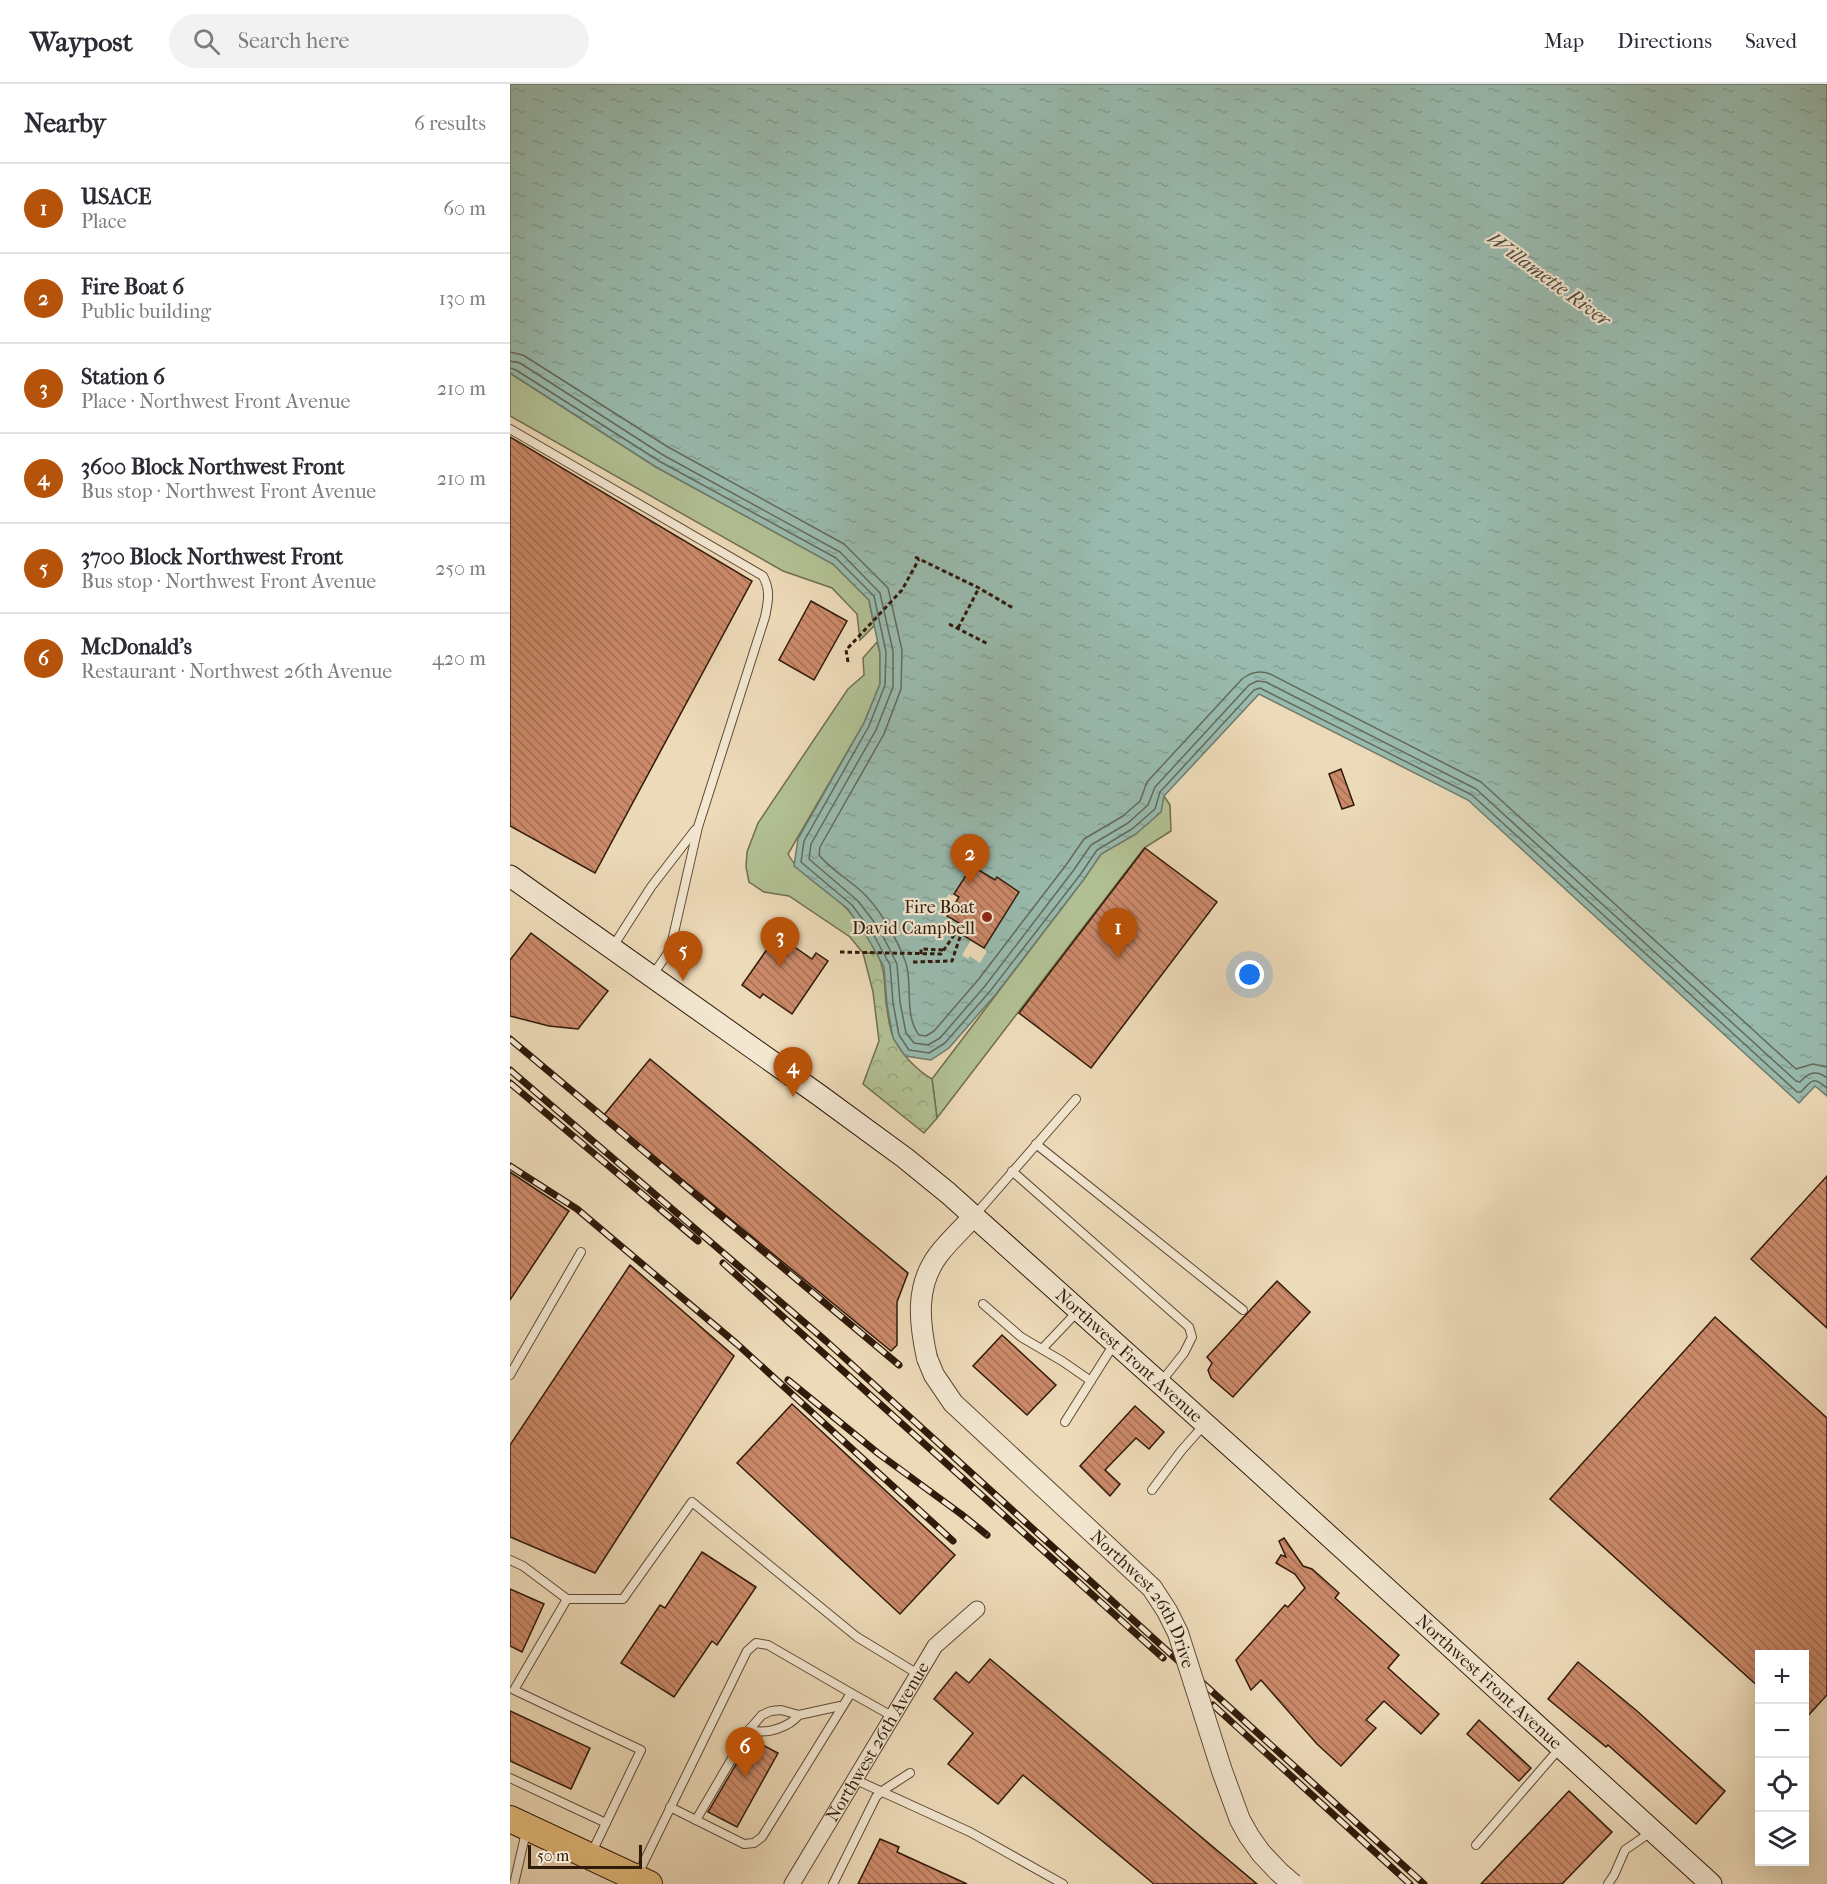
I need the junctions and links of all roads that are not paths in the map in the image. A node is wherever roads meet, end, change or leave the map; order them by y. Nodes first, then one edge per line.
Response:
1 (510, 429) edge
2 (698, 827) junction
3 (510, 876) edge
4 (612, 948) junction
5 (651, 977) junction
6 (1076, 1099) dead end
7 (1036, 1144) junction
8 (1012, 1171) junction
9 (974, 1216) junction
10 (581, 1252) dead end
11 (983, 1304) dead end
12 (1079, 1310) junction
13 (1244, 1310) dead end
14 (1115, 1343) junction
15 (1042, 1349) junction
16 (510, 1375) edge
17 (1091, 1381) junction
18 (1160, 1383) junction
19 (1065, 1422) dead end
20 (1205, 1424) junction
21 (1152, 1490) dead end
22 (510, 1560) edge
23 (567, 1599) junction
24 (978, 1609) dead end
25 (918, 1674) junction
26 (851, 1693) junction
27 (843, 1707) junction
28 (799, 1714) junction
29 (892, 1716) junction
30 (750, 1729) junction
31 (1560, 1748) junction
32 (910, 1773) dead end
33 (510, 1778) edge
34 (854, 1779) junction
35 (882, 1791) junction
36 (670, 1807) junction
37 (696, 1820) junction
38 (519, 1823) edge
39 (606, 1823) junction
40 (1653, 1832) junction
41 (1476, 1845) dead end
42 (590, 1856) junction
43 (643, 1881) edge
44 (797, 1883) edge
45 (514, 1884) edge
46 (833, 1884) edge
47 (1063, 1884) edge
48 (1293, 1884) edge
49 (1608, 1884) edge
50 (1711, 1884) edge

1 - 2 lane
2 - 4 lane
2 - 5 lane
3 - 4 main road, Northwest Front Avenue
4 - 5 main road, Northwest Front Avenue
5 - 9 main road, Northwest Front Avenue
6 - 7 lane
7 - 8 lane
7 - 13 lane
8 - 9 lane
8 - 18 lane
9 - 12 main road, Northwest Front Avenue
9 - 48 street, Northwest 26th Drive, bridge
10 - 16 lane
11 - 15 lane
12 - 14 main road, Northwest Front Avenue
12 - 15 lane
14 - 17 lane
14 - 18 main road, Northwest Front Avenue
15 - 17 lane
17 - 19 lane
18 - 20 main road, Northwest Front Avenue
20 - 21 lane
20 - 31 main road, Northwest Front Avenue
22 - 23 lane
23 - 25 lane
23 - 39 lane
24 - 25 street, Northwest 26th Avenue
25 - 29 street, Northwest 26th Avenue
26 - 27 lane
26 - 29 lane
26 - 36 lane
27 - 28 lane
27 - 37 lane
28 - 30 lane
28 - 30 lane
29 - 34 street, Northwest 26th Avenue
30 - 37 lane
31 - 40 main road, Northwest Front Avenue
31 - 41 lane
32 - 35 lane
33 - 39 lane
34 - 35 lane
34 - 44 street, Northwest 26th Avenue
35 - 46 lane
35 - 47 lane
36 - 37 lane
36 - 43 lane
38 - 42 highway
38 - 45 lane
39 - 42 lane
40 - 49 lane
40 - 50 main road, Northwest Front Avenue
42 - 43 highway

